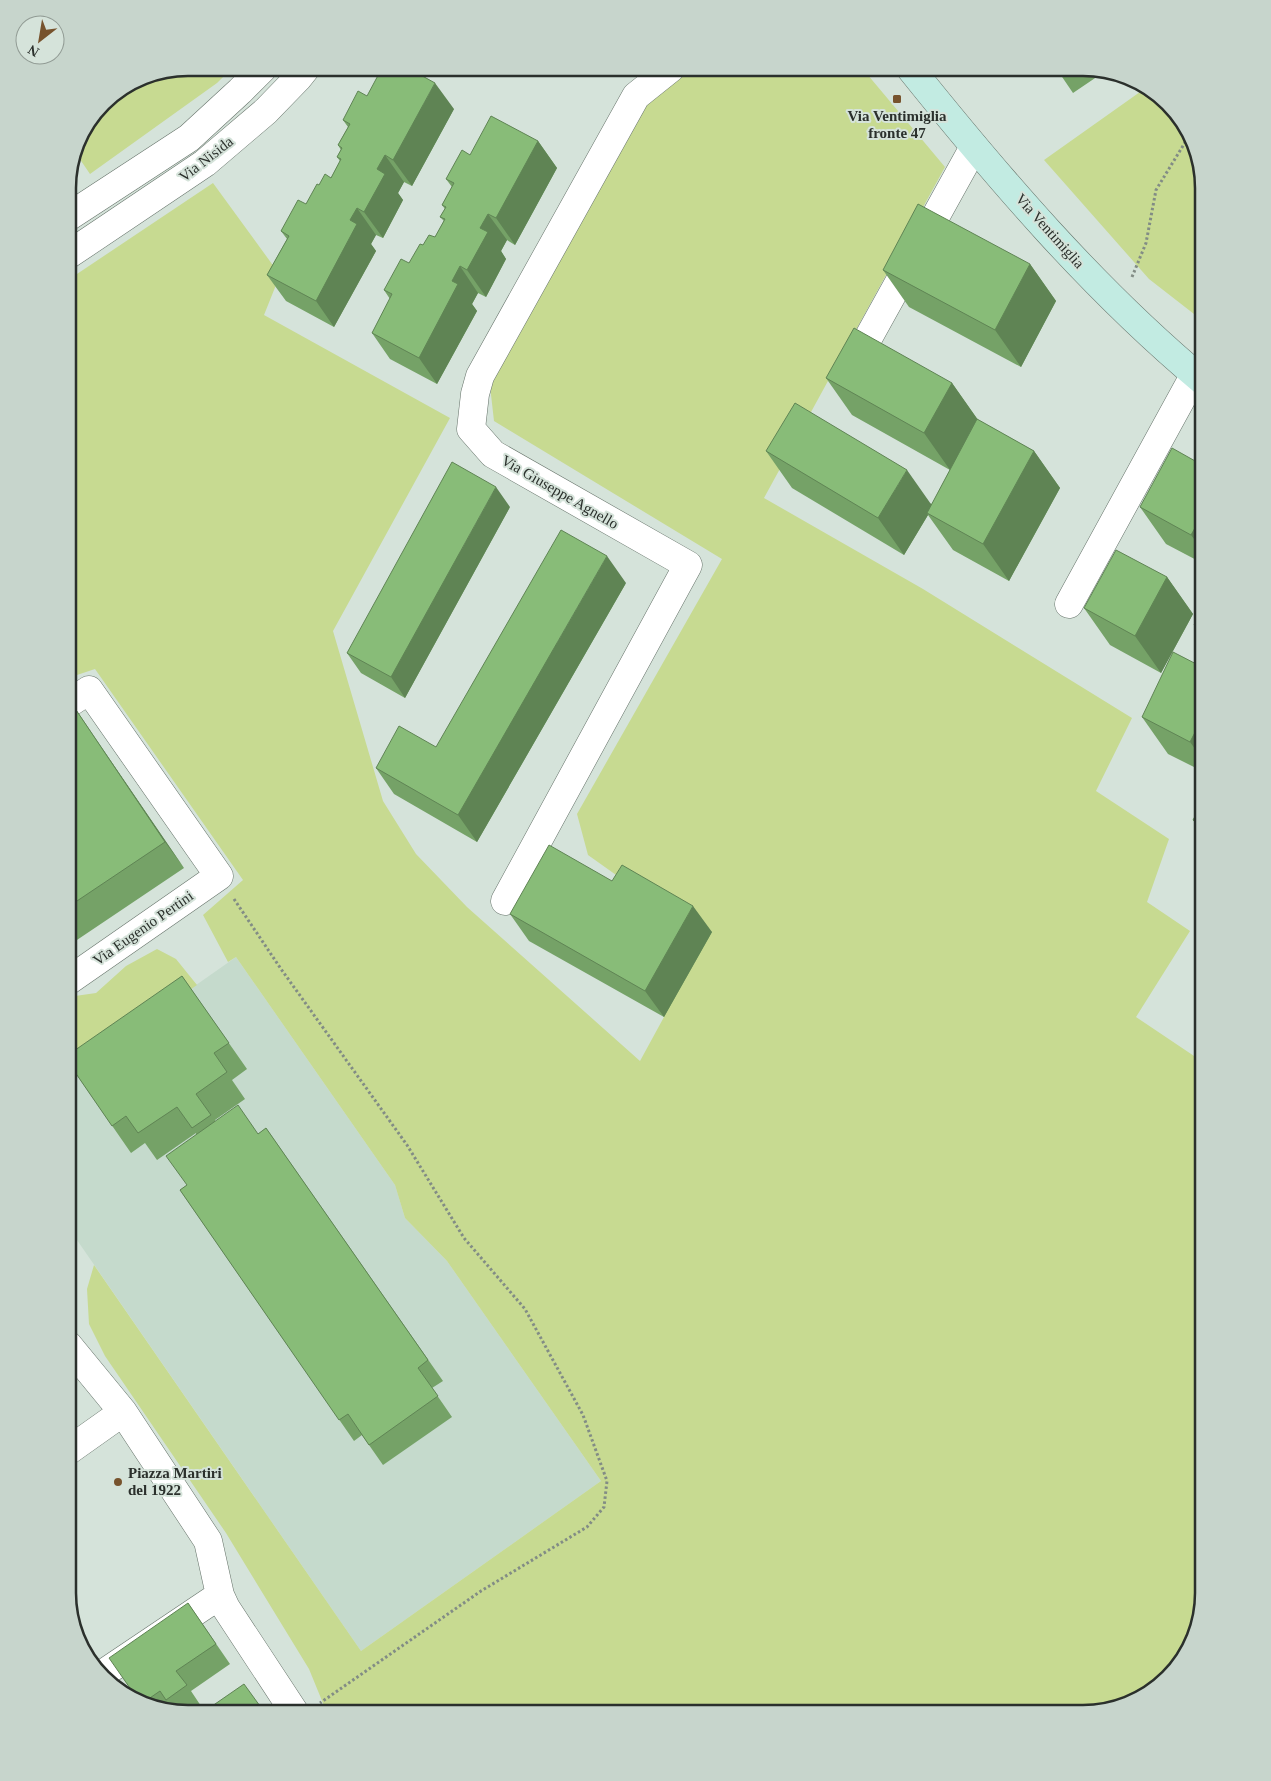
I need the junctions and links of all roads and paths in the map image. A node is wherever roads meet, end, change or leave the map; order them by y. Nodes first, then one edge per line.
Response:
1 (255, 76) edge
2 (300, 76) edge
3 (660, 76) edge
4 (916, 76) edge
5 (1185, 143) edge
6 (974, 147) junction
7 (76, 204) edge
8 (76, 211) edge
9 (95, 236) junction
10 (76, 249) edge
11 (1119, 305) junction
12 (1195, 373) edge
13 (1195, 384) edge
14 (839, 391) edge
15 (1068, 604) dead end
16 (78, 697) edge
17 (219, 876) junction
18 (505, 901) dead end
19 (76, 974) edge
20 (76, 1355) edge
21 (123, 1412) junction
22 (76, 1445) edge
23 (220, 1595) junction
24 (108, 1671) edge
25 (300, 1705) edge
26 (311, 1705) edge

1 - 7 street, Via Nisida
2 - 9 street, Via Nisida
3 - 18 street, Via Giuseppe Agnello
4 - 6 main road, Via Ventimiglia
5 - 11 path
6 - 11 main road, Via Ventimiglia
6 - 14 street
8 - 9 street
9 - 10 street, Via Nisida
11 - 12 main road, Via Ventimiglia
13 - 15 street
16 - 17 street
17 - 19 street, Via Eugenio Pertini
17 - 26 path
20 - 21 street
21 - 22 street
21 - 23 street
23 - 24 street
23 - 25 street

